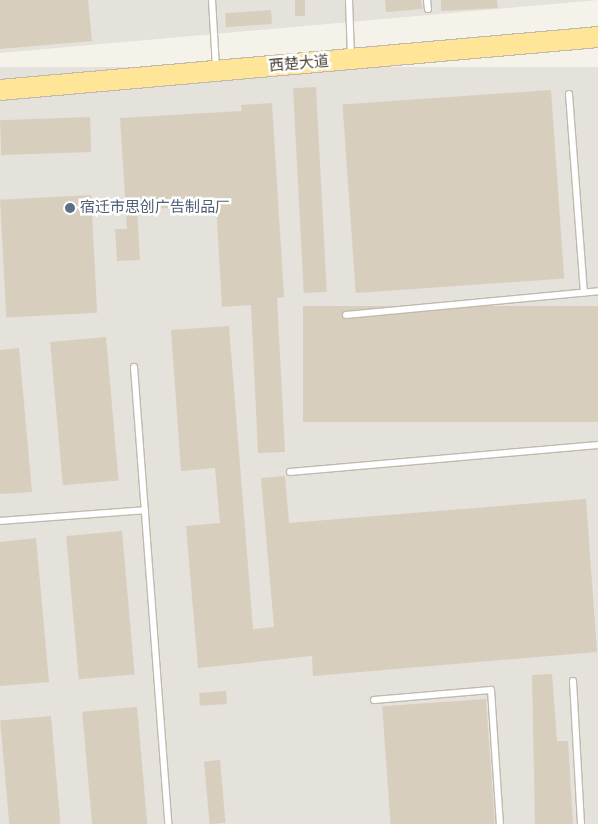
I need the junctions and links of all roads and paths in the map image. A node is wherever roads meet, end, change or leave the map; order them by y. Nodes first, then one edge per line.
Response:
1 (212, 0) edge
2 (349, 0) edge
3 (427, 0) edge
4 (428, 10) dead end
5 (598, 37) edge
6 (351, 59) junction
7 (216, 71) junction
8 (0, 90) edge
9 (569, 94) dead end
10 (598, 291) edge
11 (584, 292) junction
12 (346, 315) dead end
13 (134, 367) dead end
14 (598, 445) edge
15 (290, 472) dead end
16 (145, 510) junction
17 (0, 522) edge
18 (573, 681) dead end
19 (374, 700) dead end
20 (168, 824) edge
21 (500, 824) edge
22 (582, 824) edge

1 - 7 lane
2 - 6 lane
3 - 4 lane
5 - 6 main road, 西楚大道
6 - 7 main road, 西楚大道
7 - 8 main road, 西楚大道
9 - 11 lane
10 - 11 lane
11 - 12 lane
13 - 16 lane
14 - 15 lane
16 - 17 lane
16 - 20 lane
18 - 22 lane
19 - 21 lane

